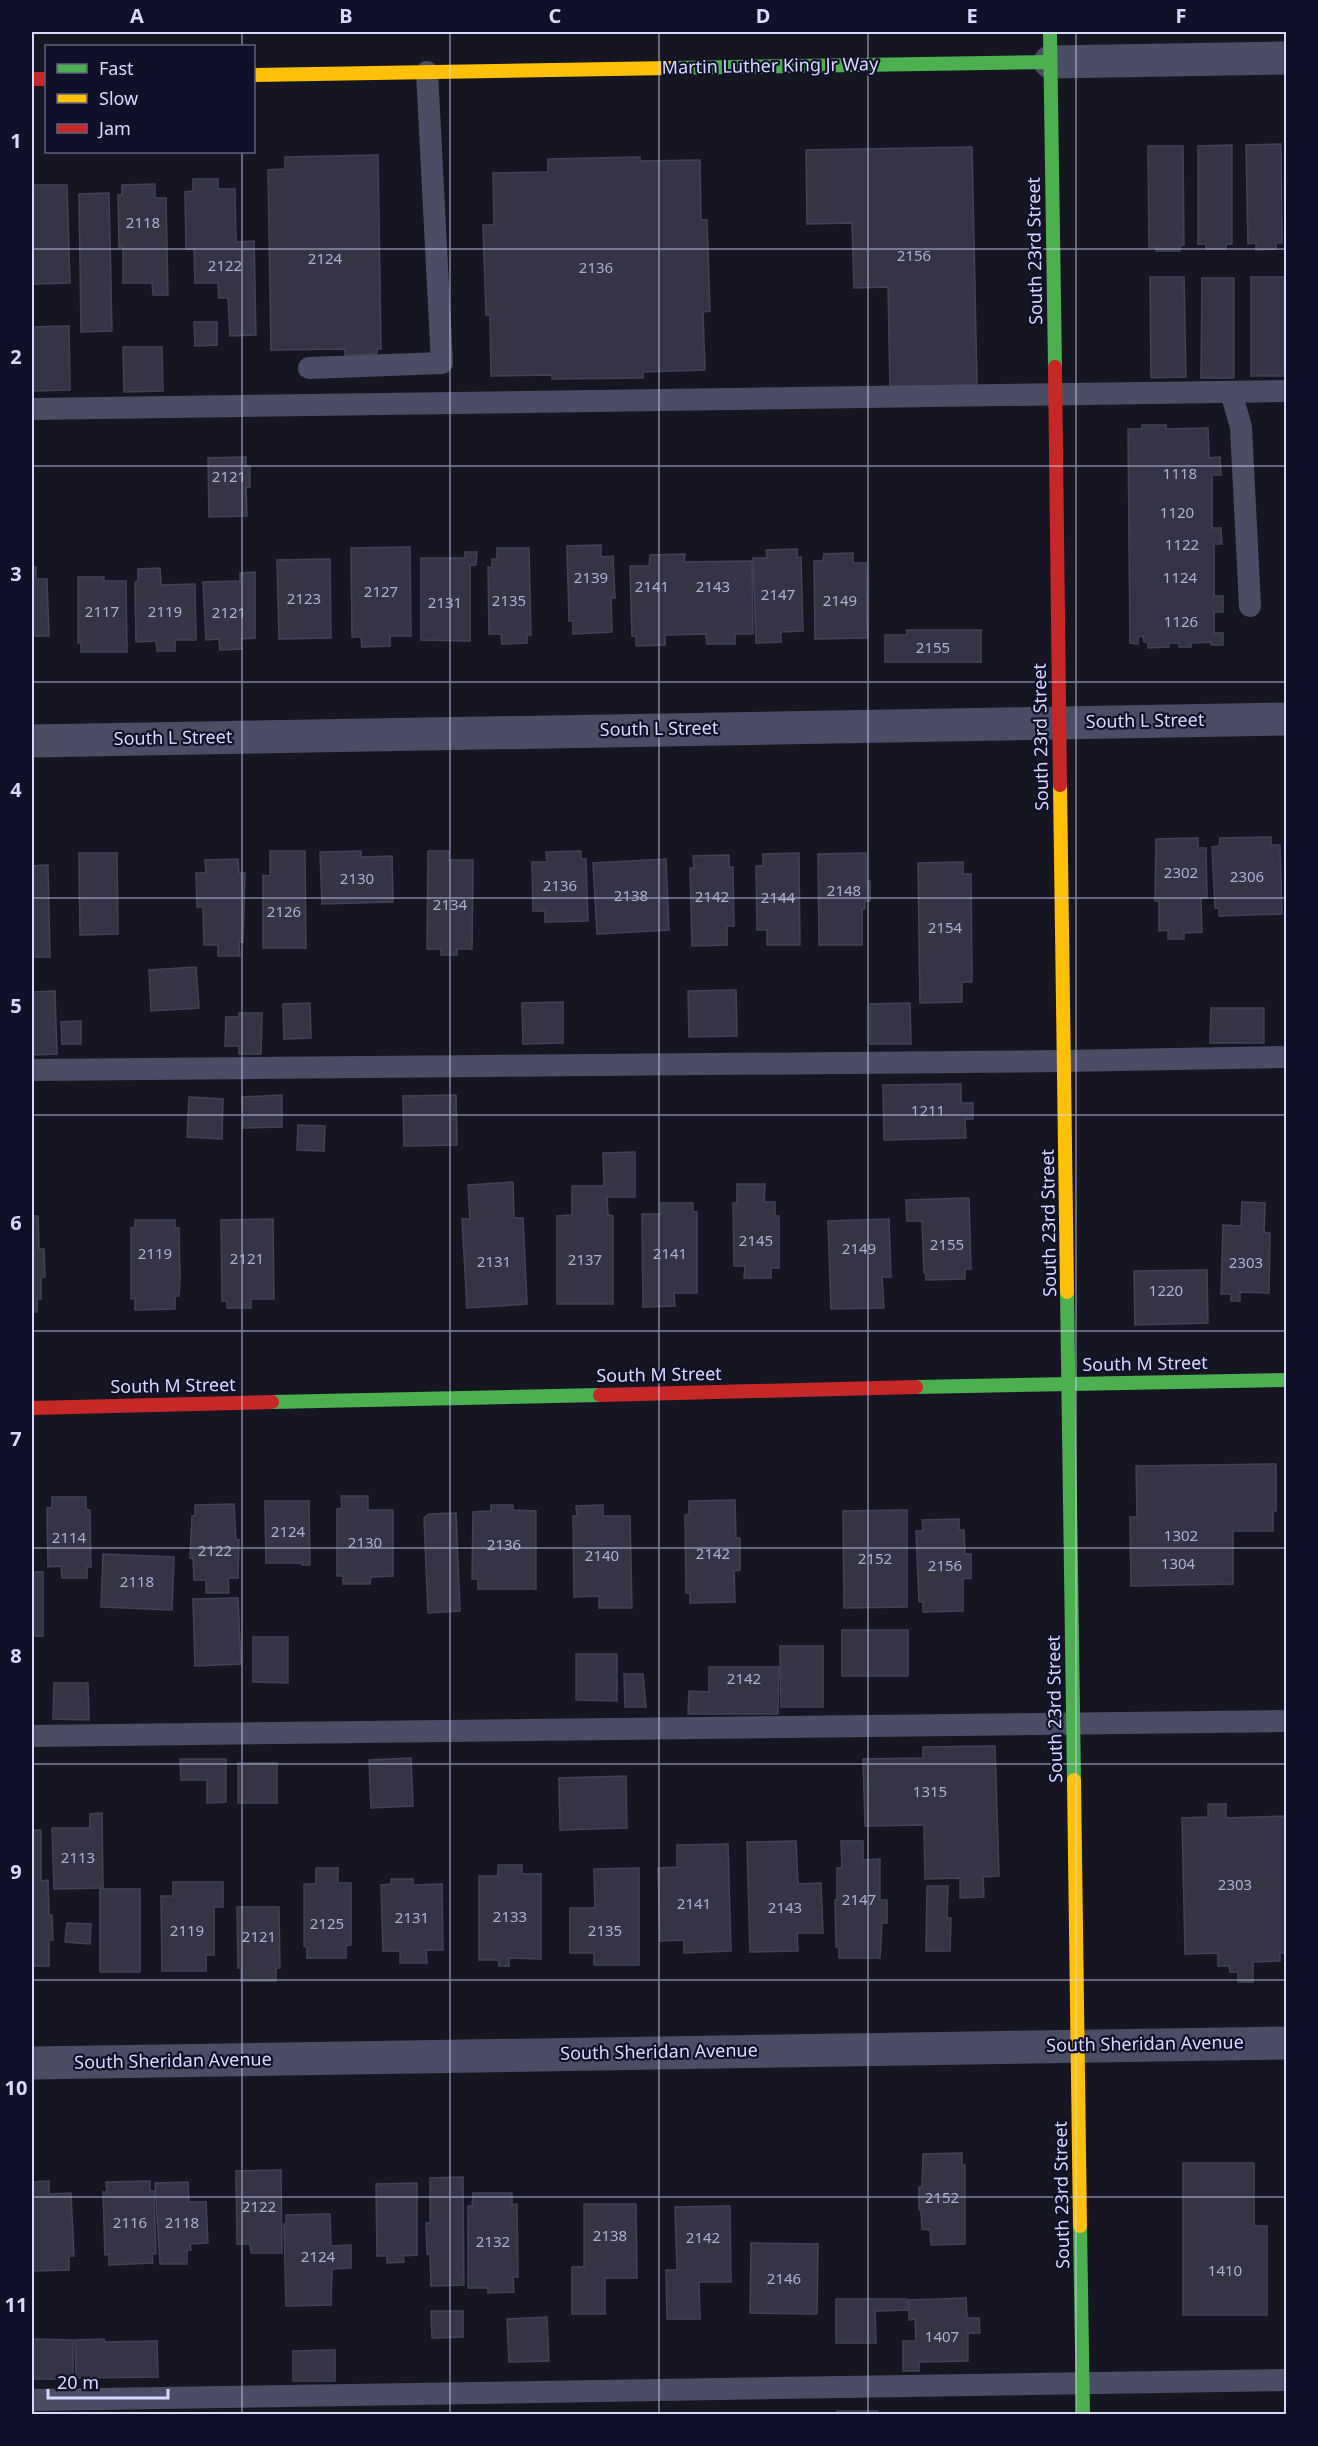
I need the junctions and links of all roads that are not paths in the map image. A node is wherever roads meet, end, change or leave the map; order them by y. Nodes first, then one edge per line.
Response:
1 (1050, 47) edge
2 (1287, 58) edge
3 (427, 72) junction
4 (255, 75) edge
5 (309, 368) dead end
6 (1287, 391) edge
7 (1231, 392) junction
8 (1055, 394) junction
9 (32, 409) edge
10 (1250, 606) dead end
11 (1287, 719) edge
12 (1059, 722) junction
13 (32, 741) edge
14 (1287, 1057) edge
15 (1064, 1061) junction
16 (32, 1070) edge
17 (1287, 1380) edge
18 (1069, 1383) junction
19 (32, 1408) edge
20 (1287, 1721) edge
21 (1073, 1724) junction
22 (32, 1736) edge
23 (1287, 2043) edge
24 (1077, 2045) junction
25 (32, 2063) edge
26 (1287, 2380) edge
27 (1083, 2384) junction
28 (32, 2400) edge
29 (1083, 2415) edge

1 - 2 street, Martin Luther King Jr Way
1 - 3 street, Martin Luther King Jr Way
1 - 8 street, South 23rd Street
3 - 4 street, Martin Luther King Jr Way
3 - 5 lane
6 - 7 lane
7 - 8 lane
7 - 10 lane
8 - 9 lane
8 - 12 street, South 23rd Street
11 - 12 street, South L Street
12 - 13 street, South L Street
12 - 15 street, South 23rd Street
14 - 15 lane
15 - 16 lane
15 - 18 street, South 23rd Street
17 - 18 street, South M Street
18 - 19 street, South M Street
18 - 21 street, South 23rd Street
20 - 21 lane
21 - 22 lane
21 - 24 street, South 23rd Street
23 - 24 street, South Sheridan Avenue
24 - 25 street, South Sheridan Avenue
24 - 27 street, South 23rd Street
26 - 27 lane
27 - 28 lane
27 - 29 street, South 23rd Street

